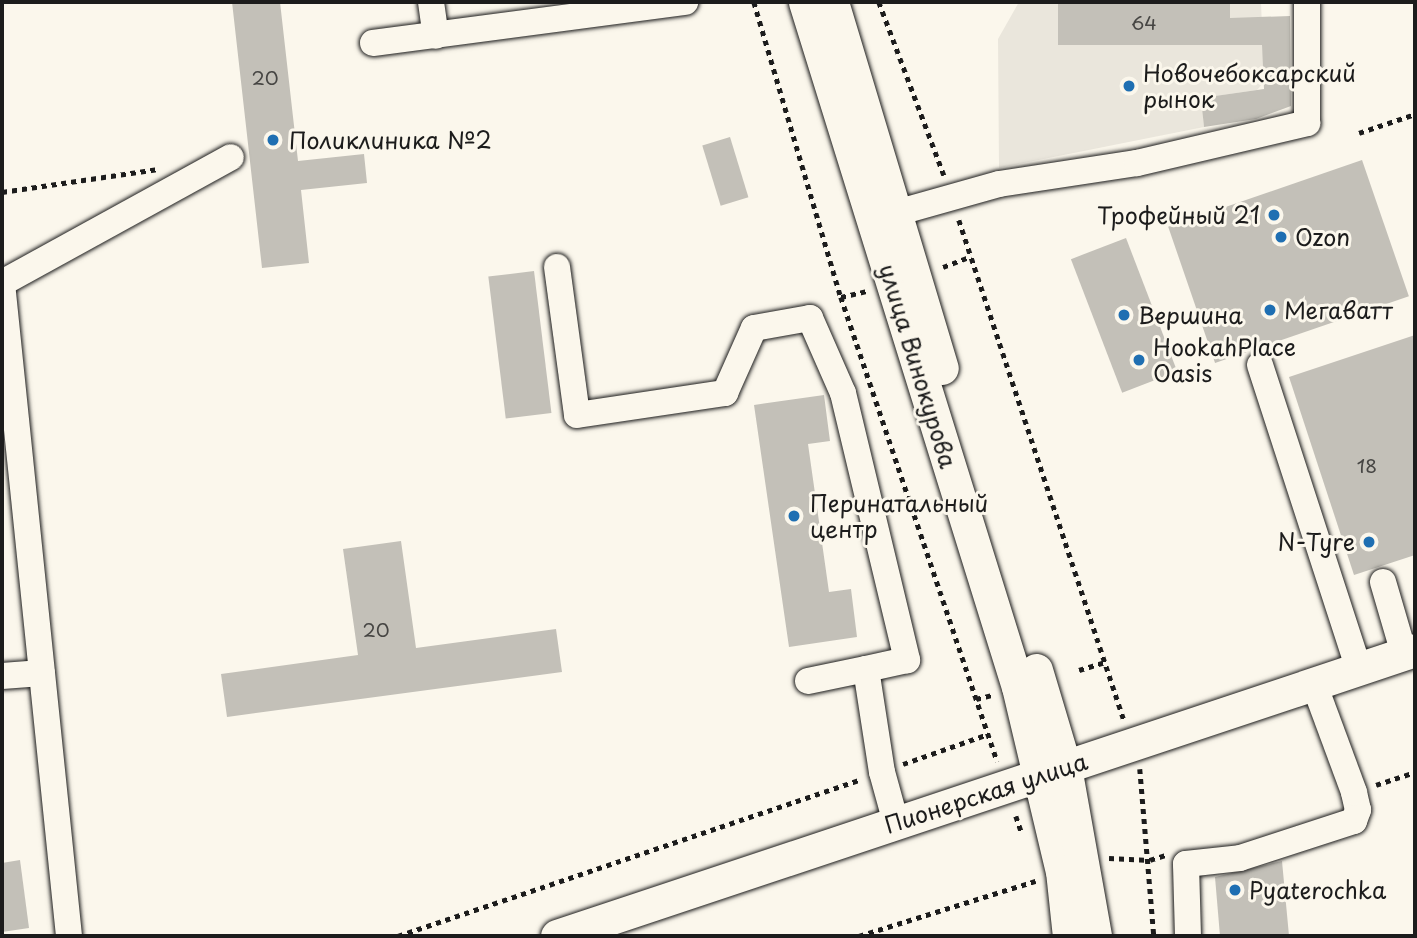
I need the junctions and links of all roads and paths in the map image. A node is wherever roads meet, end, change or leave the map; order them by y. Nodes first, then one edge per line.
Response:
1 (431, 2) edge
2 (685, 2) edge
3 (754, 2) edge
4 (805, 2) edge
5 (832, 2) edge
6 (879, 2) edge
7 (1307, 2) edge
8 (436, 36) junction
9 (373, 43) dead end
10 (1415, 114) edge
11 (1359, 132) dead end
12 (231, 157) dead end
13 (164, 168) dead end
14 (2, 192) edge
15 (951, 196) junction
16 (885, 217) junction
17 (971, 256) junction
18 (557, 267) dead end
19 (943, 267) dead end
20 (877, 288) dead end
21 (841, 297) junction
22 (1260, 365) dead end
23 (1383, 582) dead end
24 (1410, 652) edge
25 (1105, 662) junction
26 (866, 669) junction
27 (1359, 669) junction
28 (1079, 670) dead end
29 (42, 673) junction
30 (2, 677) edge
31 (808, 681) dead end
32 (1314, 684) junction
33 (1127, 726) dead end
34 (988, 734) junction
35 (998, 765) dead end
36 (1140, 768) dead end
37 (1054, 771) junction
38 (882, 772) junction
39 (896, 823) junction
40 (1107, 858) dead end
41 (1150, 860) junction
42 (1039, 880) dead end
43 (69, 936) edge
44 (398, 936) edge
45 (557, 936) edge
46 (859, 936) edge
47 (1069, 936) edge
48 (1095, 936) edge
49 (1154, 936) edge
50 (1188, 936) edge

1 - 8 lane
2 - 8 lane
3 - 21 path
4 - 16 main road, улица Винокурова
5 - 16 main road, улица Винокурова
6 - 15 path
7 - 15 lane
8 - 9 lane
10 - 11 path
12 - 29 lane
13 - 14 path
15 - 16 lane
15 - 17 path
16 - 37 main road, улица Винокурова
17 - 19 path
17 - 25 path
18 - 26 lane
20 - 21 path
21 - 34 path
22 - 27 lane
23 - 24 lane
24 - 27 main road, Пионерская улица
25 - 28 path
25 - 33 path
26 - 31 lane
26 - 38 lane
27 - 32 main road, Пионерская улица
29 - 30 lane
29 - 43 lane
32 - 37 main road, Пионерская улица
32 - 50 lane
34 - 35 path
34 - 38 path
36 - 41 path
37 - 39 main road, Пионерская улица
37 - 47 main road, улица Винокурова
37 - 48 main road, улица Винокурова
38 - 39 lane
38 - 44 path
39 - 45 main road, Пионерская улица
40 - 41 path
41 - 49 path
42 - 46 path

